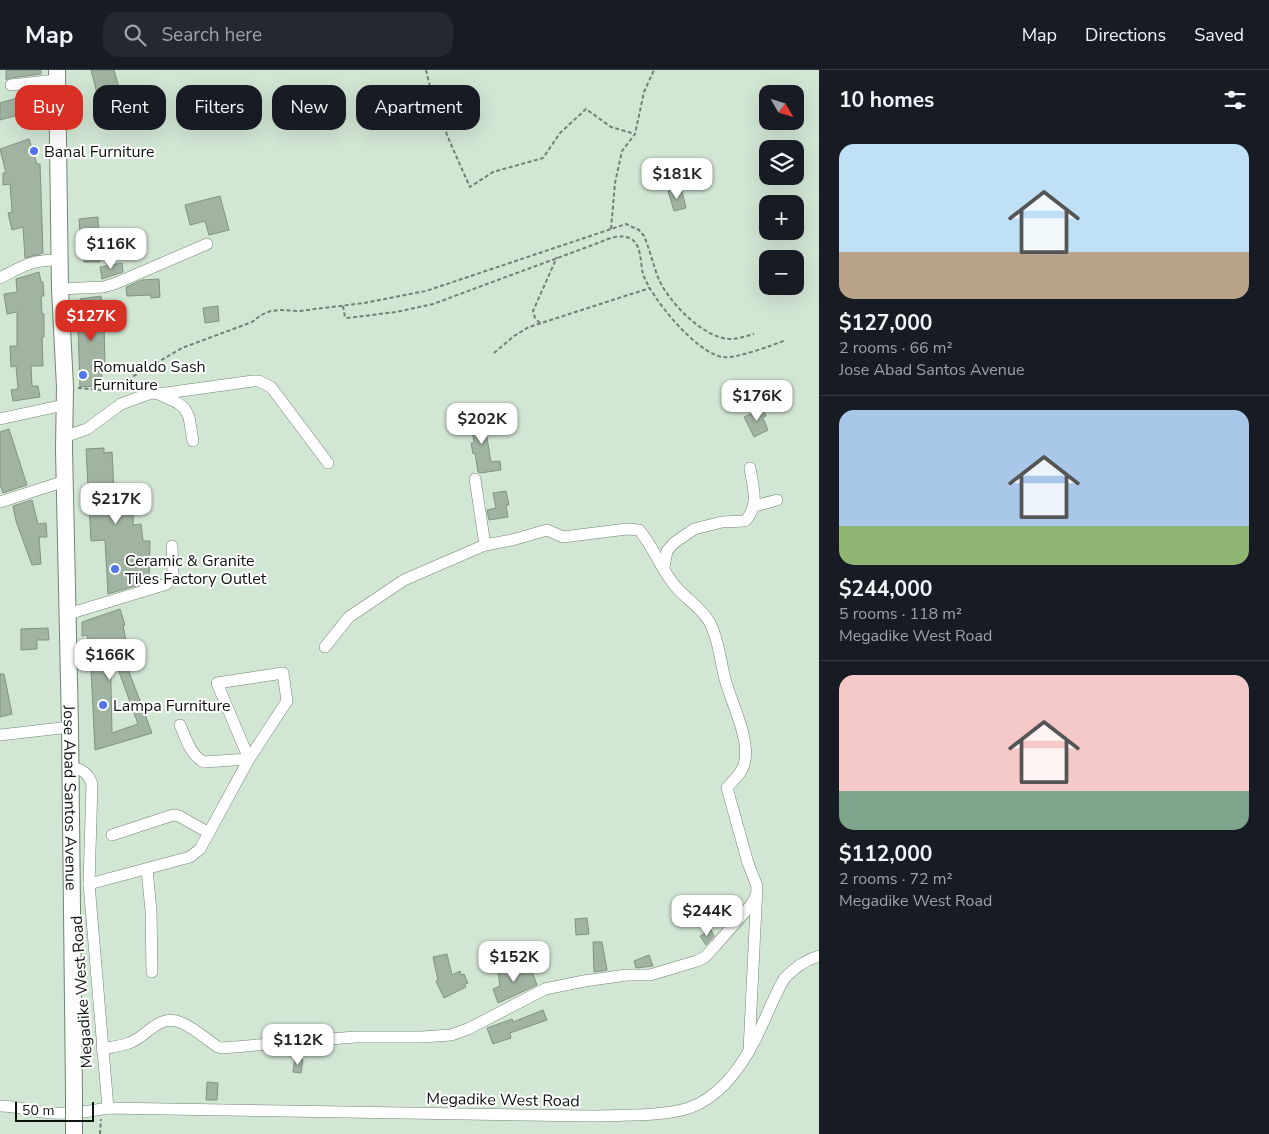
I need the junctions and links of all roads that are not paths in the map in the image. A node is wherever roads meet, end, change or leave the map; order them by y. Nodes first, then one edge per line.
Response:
1 (57, 75) edge
2 (11, 85) dead end
3 (207, 244) dead end
4 (60, 260) junction
5 (0, 278) edge
6 (60, 288) junction
7 (158, 394) junction
8 (64, 405) junction
9 (0, 419) edge
10 (64, 437) junction
11 (193, 441) dead end
12 (328, 463) dead end
13 (750, 468) dead end
14 (475, 479) dead end
15 (65, 481) junction
16 (777, 500) dead end
17 (0, 502) edge
18 (755, 506) junction
19 (172, 546) dead end
20 (485, 546) junction
21 (664, 567) junction
22 (68, 614) junction
23 (325, 647) dead end
24 (180, 725) dead end
25 (70, 727) junction
26 (0, 735) edge
27 (249, 759) junction
28 (70, 768) junction
29 (209, 833) junction
30 (112, 835) dead end
31 (147, 869) junction
32 (90, 884) junction
33 (757, 894) junction
34 (819, 956) edge
35 (152, 972) dead end
36 (102, 1049) junction
37 (749, 1051) junction
38 (0, 1106) edge
39 (105, 1109) junction
40 (74, 1134) edge

1 - 2 street
1 - 4 highway, Jose Abad Santos Avenue
3 - 6 street
4 - 5 street
4 - 6 highway, Jose Abad Santos Avenue
6 - 8 highway, Jose Abad Santos Avenue
7 - 10 street
7 - 11 street
7 - 12 street
8 - 9 street
8 - 10 highway, Jose Abad Santos Avenue
10 - 15 highway, Jose Abad Santos Avenue
13 - 18 street
14 - 20 street
15 - 17 street
15 - 22 highway, Jose Abad Santos Avenue
16 - 18 street
18 - 21 street
19 - 22 street
20 - 21 street
20 - 23 street
21 - 33 street
22 - 25 highway, Jose Abad Santos Avenue
24 - 27 street
25 - 26 street
25 - 28 highway, Jose Abad Santos Avenue
27 - 27 street
27 - 29 street
28 - 32 street, Megadike West Road
28 - 40 highway, Jose Abad Santos Avenue, bridge
29 - 30 street
29 - 31 street
31 - 32 street
31 - 35 street
32 - 36 street, Megadike West Road
33 - 36 street
33 - 37 street
34 - 37 street, Megadike West Road
36 - 39 street, Megadike West Road
37 - 39 street, Megadike West Road
38 - 39 street, Megadike West Road

